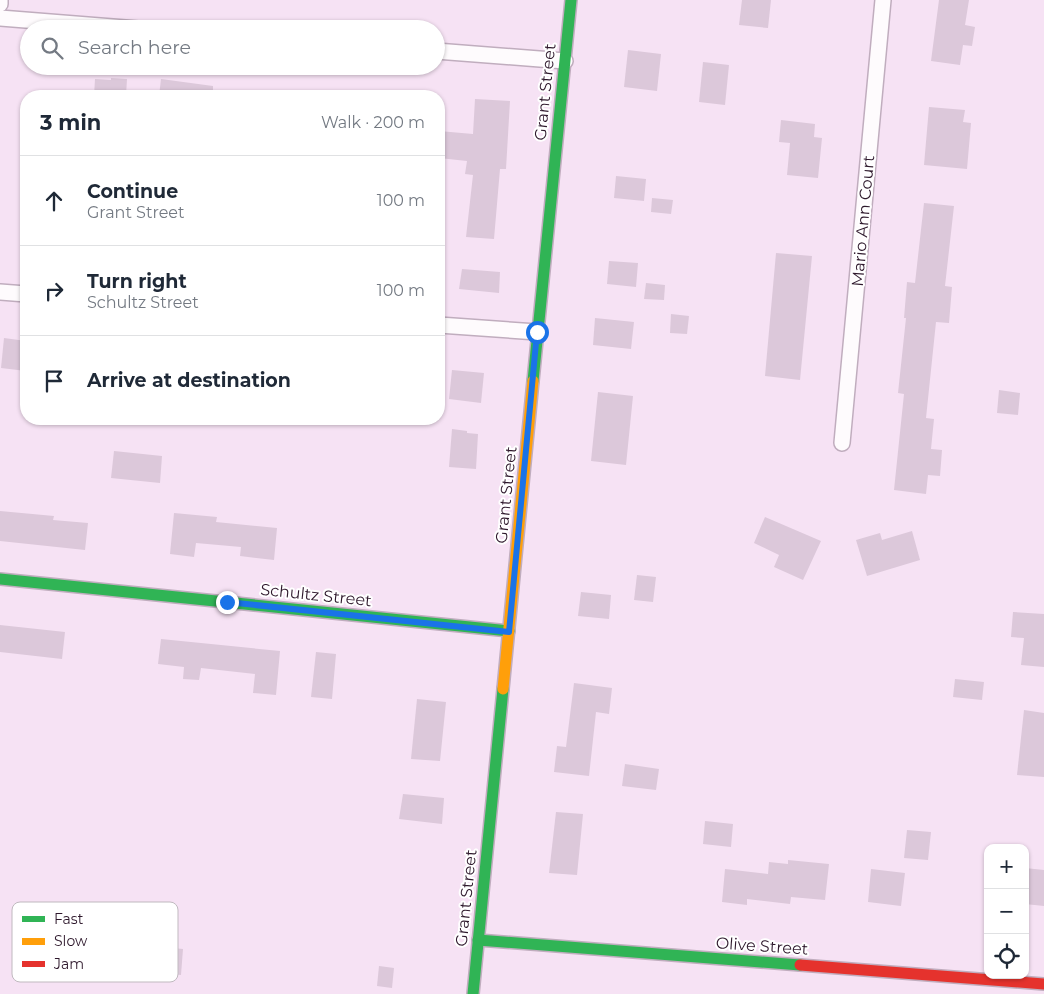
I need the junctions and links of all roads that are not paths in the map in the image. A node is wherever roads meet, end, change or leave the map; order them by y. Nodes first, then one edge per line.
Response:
1 (571, 0) edge
2 (883, 0) edge
3 (0, 18) edge
4 (25, 20) edge
5 (445, 52) edge
6 (565, 61) junction
7 (0, 292) edge
8 (20, 294) edge
9 (445, 324) edge
10 (537, 332) junction
11 (842, 443) dead end
12 (0, 580) edge
13 (509, 632) junction
14 (478, 940) junction
15 (1044, 984) edge
16 (473, 994) edge

1 - 6 street, Grant Street
2 - 11 street, Mario Ann Court
3 - 4 street
5 - 6 street
6 - 10 street, Grant Street
7 - 8 street
9 - 10 street
10 - 13 street, Grant Street
12 - 13 street, Schultz Street
13 - 14 street, Grant Street
14 - 15 street, Olive Street
14 - 16 street, Grant Street

